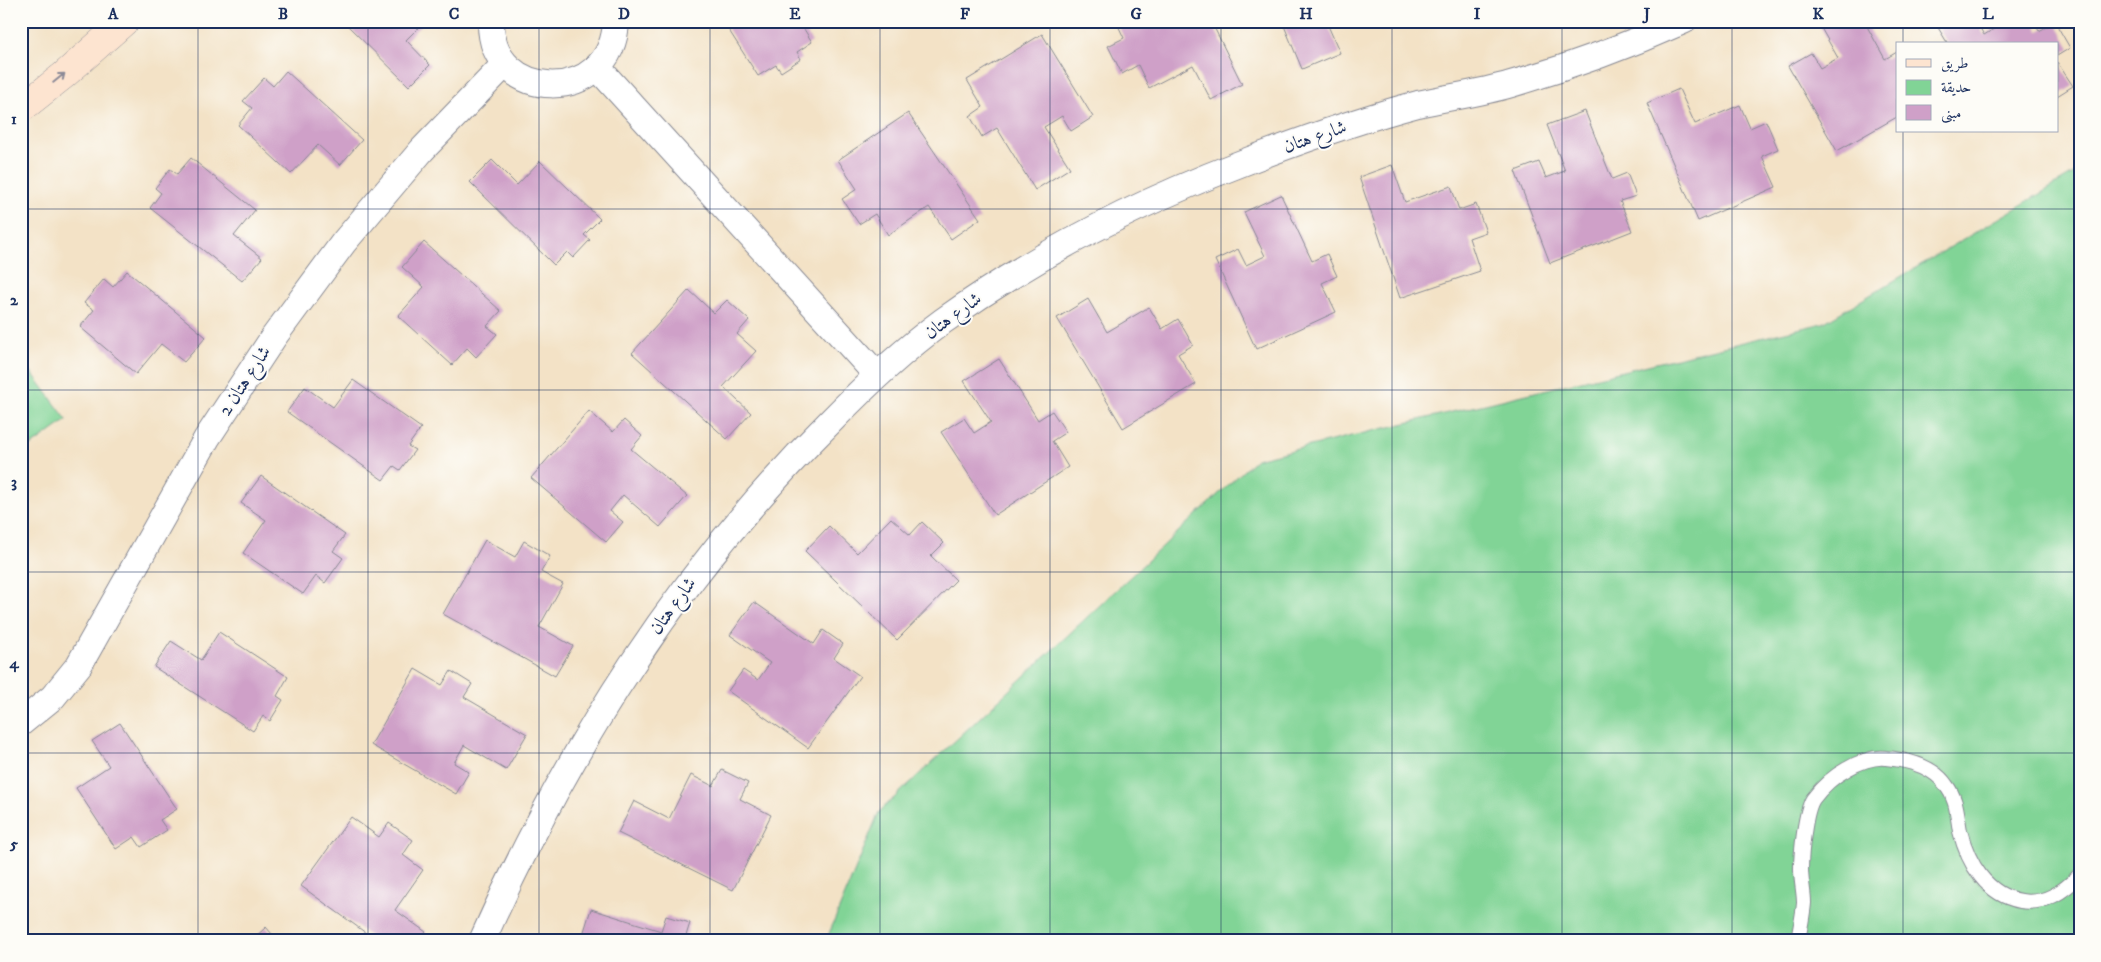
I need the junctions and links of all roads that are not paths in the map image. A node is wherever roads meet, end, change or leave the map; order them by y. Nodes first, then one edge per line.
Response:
1 (125, 21) edge
2 (491, 21) edge
3 (616, 21) edge
4 (1683, 21) edge
5 (505, 64) junction
6 (597, 67) junction
7 (21, 109) edge
8 (877, 375) junction
9 (21, 723) edge
10 (2080, 875) edge
11 (482, 941) edge
12 (1798, 941) edge

7 -> 1 main road
2 - 5 street
3 - 6 street
4 - 8 street, شارع هتان
5 - 6 street
5 - 9 street, شارع هتان 2
6 - 8 street
8 - 11 street, شارع هتان
10 - 12 lane

